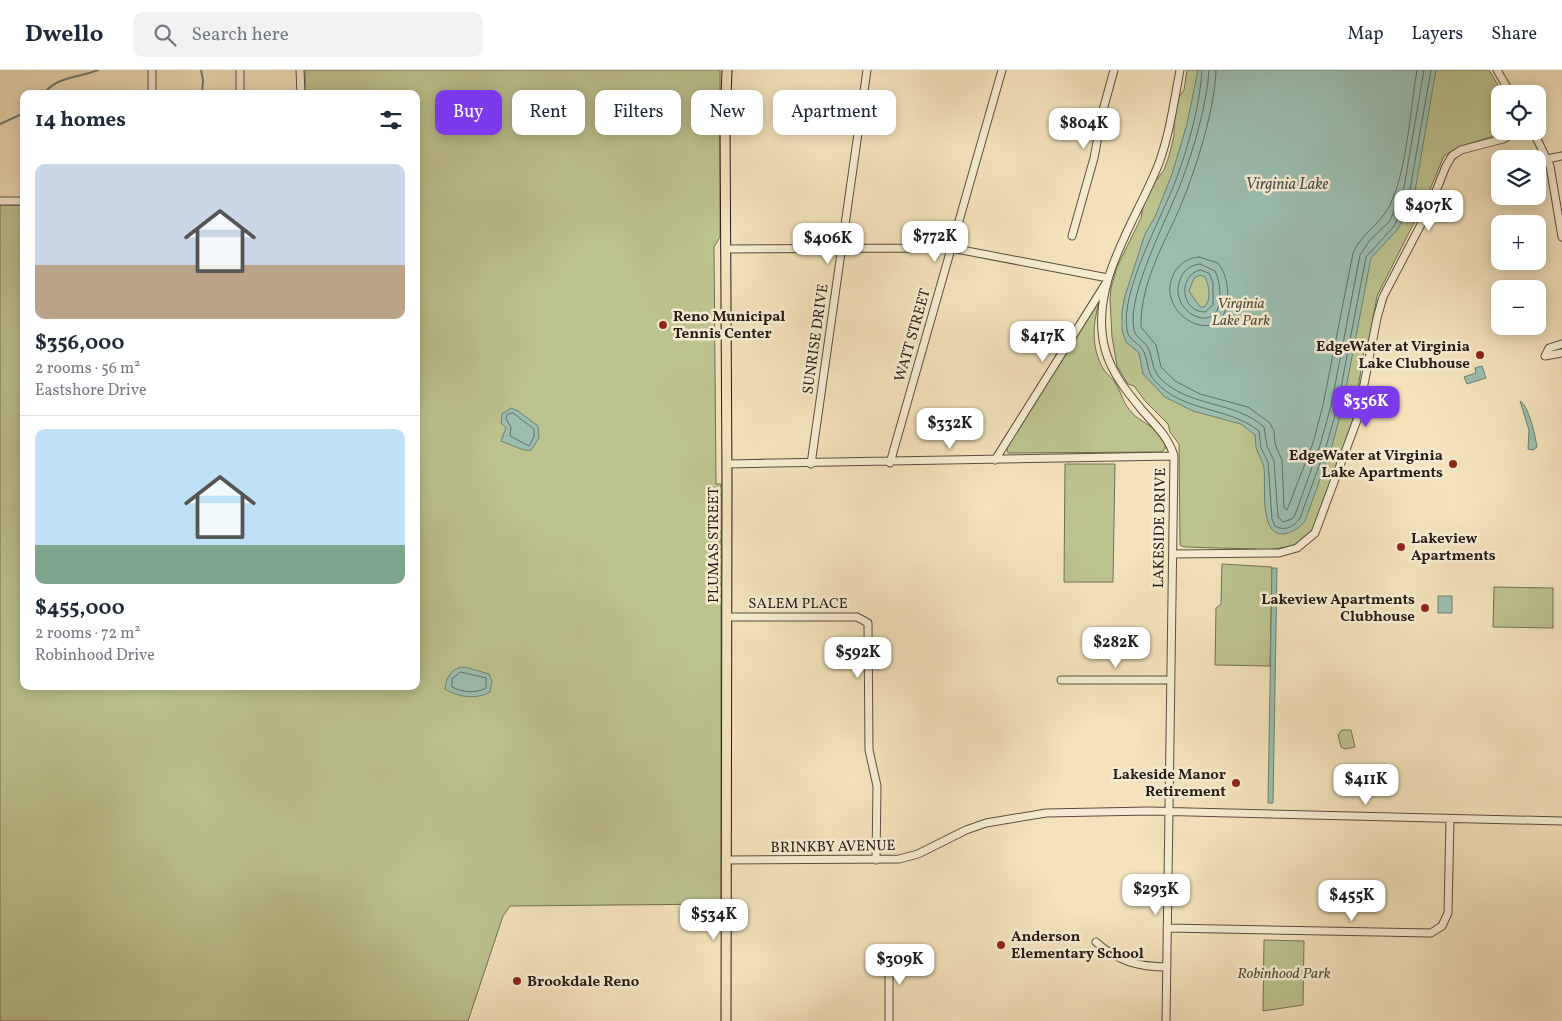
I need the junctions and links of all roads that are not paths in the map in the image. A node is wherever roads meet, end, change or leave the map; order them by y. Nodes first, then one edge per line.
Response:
1 (152, 70) edge
2 (240, 70) edge
3 (300, 70) edge
4 (727, 70) edge
5 (867, 70) edge
6 (1002, 70) edge
7 (1114, 70) edge
8 (1180, 70) edge
9 (1496, 70) edge
10 (1505, 85) edge
11 (152, 90) edge
12 (240, 90) edge
13 (301, 90) edge
14 (1499, 140) edge
15 (1538, 140) edge
16 (1562, 156) edge
17 (1548, 159) junction
18 (0, 201) edge
19 (20, 201) edge
20 (1072, 236) dead end
21 (1562, 237) edge
22 (951, 248) junction
23 (726, 249) junction
24 (842, 249) junction
25 (1108, 278) junction
26 (1562, 344) edge
27 (1562, 353) edge
28 (1174, 456) junction
29 (995, 460) junction
30 (890, 463) junction
31 (727, 464) junction
32 (811, 464) junction
33 (1173, 554) junction
34 (727, 617) junction
35 (1061, 680) dead end
36 (1171, 680) junction
37 (1169, 812) junction
38 (1450, 819) junction
39 (1562, 821) edge
40 (726, 860) junction
41 (876, 860) junction
42 (1167, 928) junction
43 (1096, 942) dead end
44 (883, 959) dead end
45 (1167, 967) junction
46 (726, 1021) edge
47 (889, 1021) edge
48 (1166, 1021) edge

1 - 11 street
2 - 12 street
3 - 13 street
4 - 23 main road, PLUMAS STREET
5 - 24 street, SUNRISE DRIVE
6 - 22 street, WATT STREET
7 - 20 street
8 - 25 street, LAKESIDE DRIVE
9 - 10 street
14 - 33 street
15 - 17 street
16 - 17 street
17 - 21 street
18 - 19 street
22 - 24 street
22 - 25 street
22 - 30 street, WATT STREET
23 - 24 street
23 - 31 main road, PLUMAS STREET
24 - 32 street, SUNRISE DRIVE
25 - 28 street, LAKESIDE DRIVE
25 - 29 street
26 - 27 street
28 - 29 street
28 - 33 street, LAKESIDE DRIVE
29 - 30 street
30 - 32 street
31 - 32 street
31 - 34 main road, PLUMAS STREET
33 - 36 street, LAKESIDE DRIVE
34 - 40 main road, PLUMAS STREET
34 - 41 street, SALEM PLACE
35 - 36 street
36 - 37 street, LAKESIDE DRIVE
37 - 38 street, BRINKBY AVENUE
37 - 41 street, BRINKBY AVENUE
37 - 42 street, LAKESIDE DRIVE
38 - 39 street, BRINKBY AVENUE
38 - 42 street
40 - 41 street, BRINKBY AVENUE
40 - 46 main road, PLUMAS STREET
42 - 45 street, LAKESIDE DRIVE
43 - 45 street
44 - 47 street
45 - 48 street, LAKESIDE DRIVE

